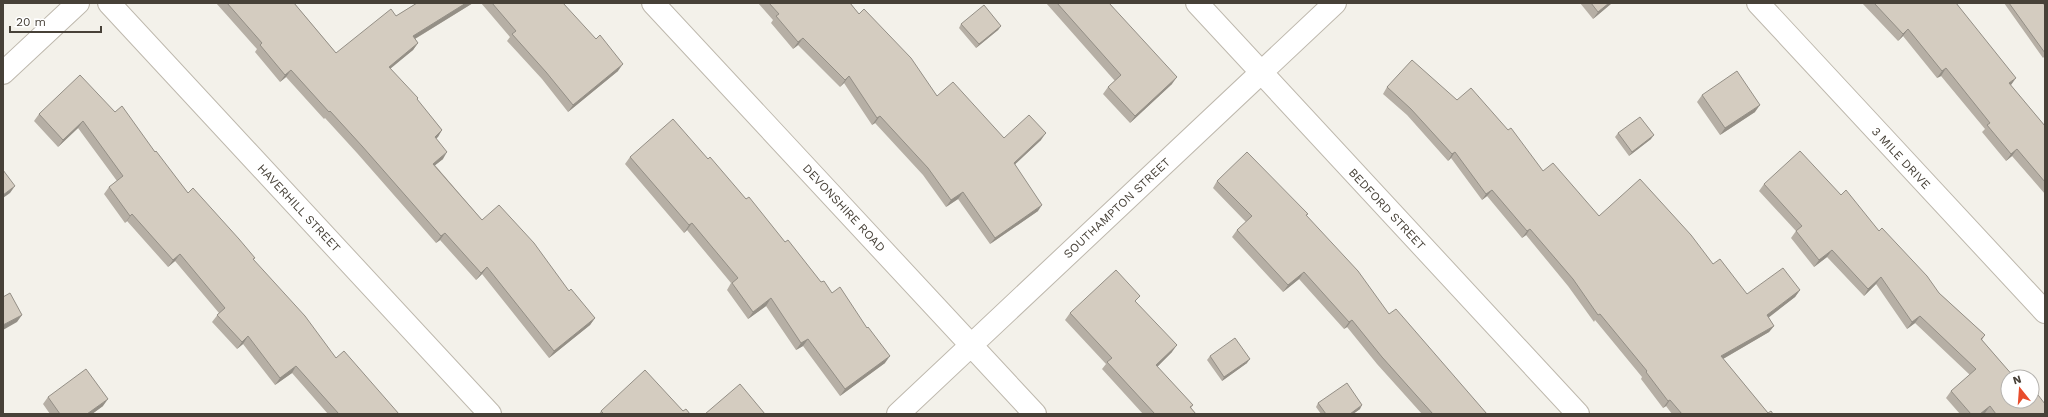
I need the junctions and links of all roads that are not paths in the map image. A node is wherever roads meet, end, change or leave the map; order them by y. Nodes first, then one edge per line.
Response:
1 (78, 3) edge
2 (109, 3) edge
3 (653, 3) edge
4 (1197, 3) edge
5 (1335, 3) edge
6 (1758, 3) edge
7 (3, 73) edge
8 (1261, 73) junction
9 (2045, 312) edge
10 (971, 345) junction
11 (490, 414) edge
12 (898, 414) edge
13 (1035, 414) edge
14 (1578, 414) edge

1 - 7 street
2 - 11 street, HAVERHILL STREET
3 - 10 street, DEVONSHIRE ROAD
4 - 8 street, BEDFORD STREET
5 - 8 street, SOUTHAMPTON STREET
6 - 9 street, 3 MILE DRIVE
8 - 10 street, SOUTHAMPTON STREET
8 - 14 street, BEDFORD STREET
10 - 12 street, SOUTHAMPTON STREET
10 - 13 street, DEVONSHIRE ROAD

